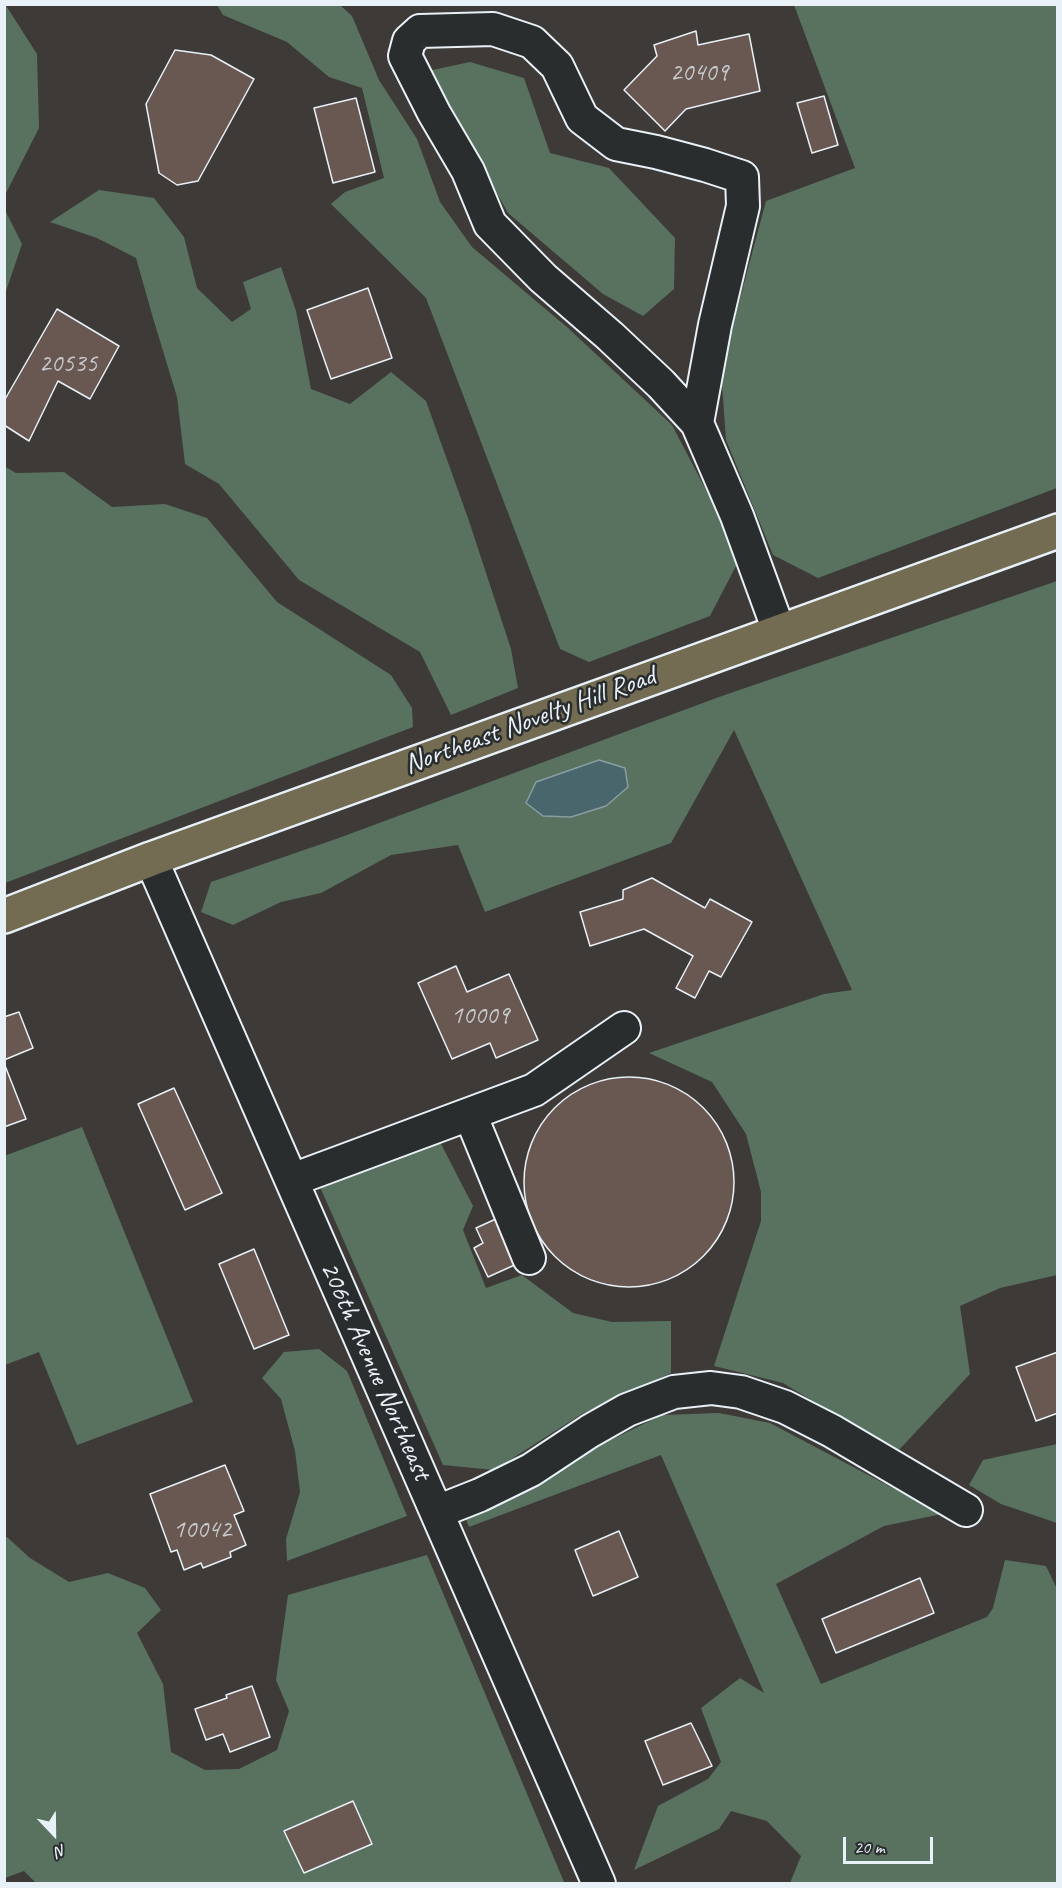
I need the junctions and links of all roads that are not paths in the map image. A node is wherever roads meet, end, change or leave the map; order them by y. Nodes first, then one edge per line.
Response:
1 (697, 423) junction
2 (1058, 531) edge
3 (779, 631) junction
4 (151, 859) junction
5 (4, 916) edge
6 (624, 1028) dead end
7 (470, 1114) junction
8 (292, 1180) junction
9 (529, 1258) dead end
10 (966, 1510) dead end
11 (437, 1512) junction
12 (599, 1884) edge

1 - 1 street
1 - 3 street
2 - 3 main road, Northeast Novelty Hill Road
3 - 4 main road, Northeast Novelty Hill Road
4 - 5 main road, Northeast Novelty Hill Road
4 - 8 street, 206th Avenue Northeast
6 - 7 street
7 - 8 street
7 - 9 street
8 - 11 street, 206th Avenue Northeast
10 - 11 street
11 - 12 street, 206th Avenue Northeast

